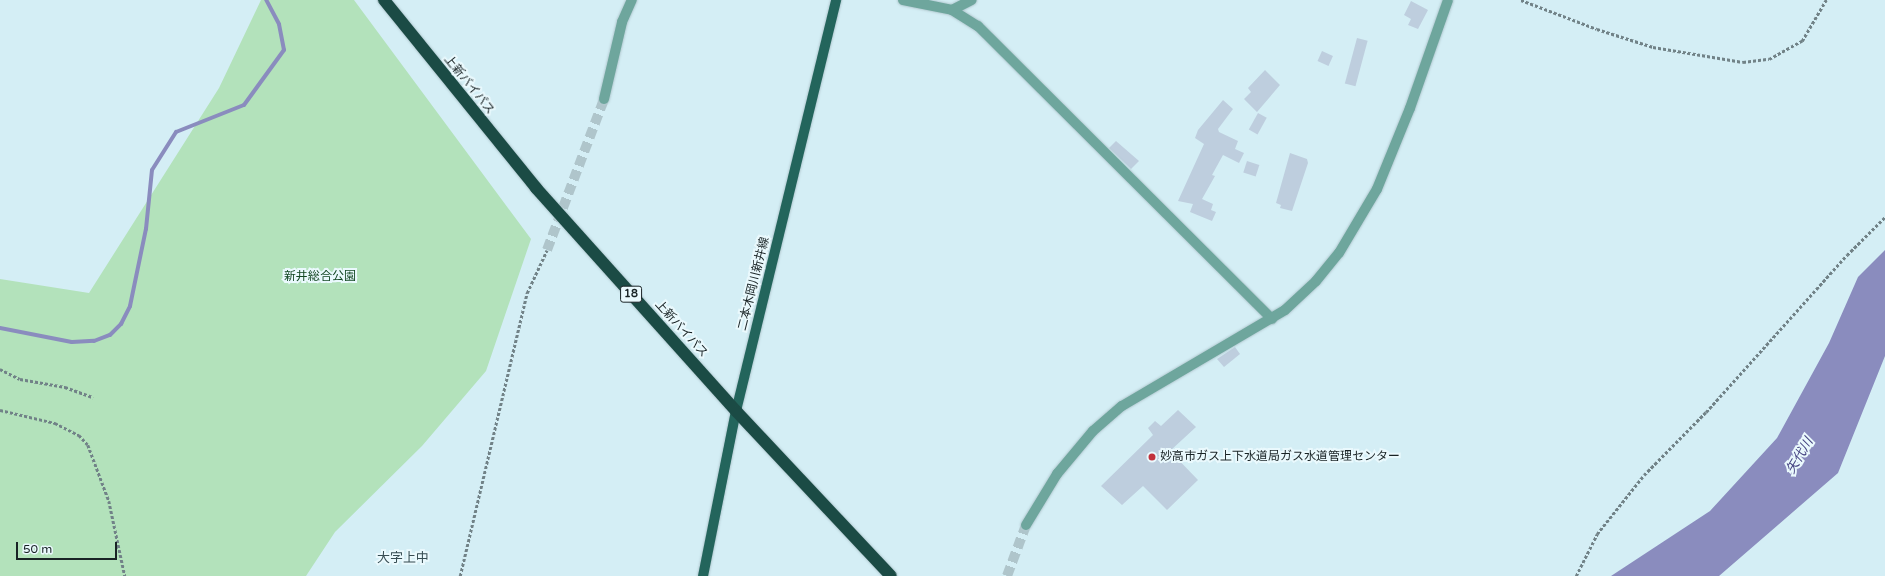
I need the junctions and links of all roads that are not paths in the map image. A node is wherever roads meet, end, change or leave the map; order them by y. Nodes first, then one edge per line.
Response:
1 (384, 0) edge
2 (632, 0) edge
3 (836, 0) edge
4 (904, 0) edge
5 (972, 0) edge
6 (1448, 0) edge
7 (952, 10) junction
8 (604, 99) tunnel mouth
9 (1272, 319) junction
10 (736, 411) junction
11 (1026, 525) tunnel mouth
12 (703, 576) edge
13 (891, 576) edge

1 - 10 highway, 上新バイパス / 18
2 - 8 street
3 - 10 main road, 二本木岡川新井線
4 - 7 street
5 - 7 street
6 - 9 street
7 - 9 street
9 - 11 street
10 - 12 main road, 二本木岡川新井線
10 - 13 highway, 上新バイパス / 18

